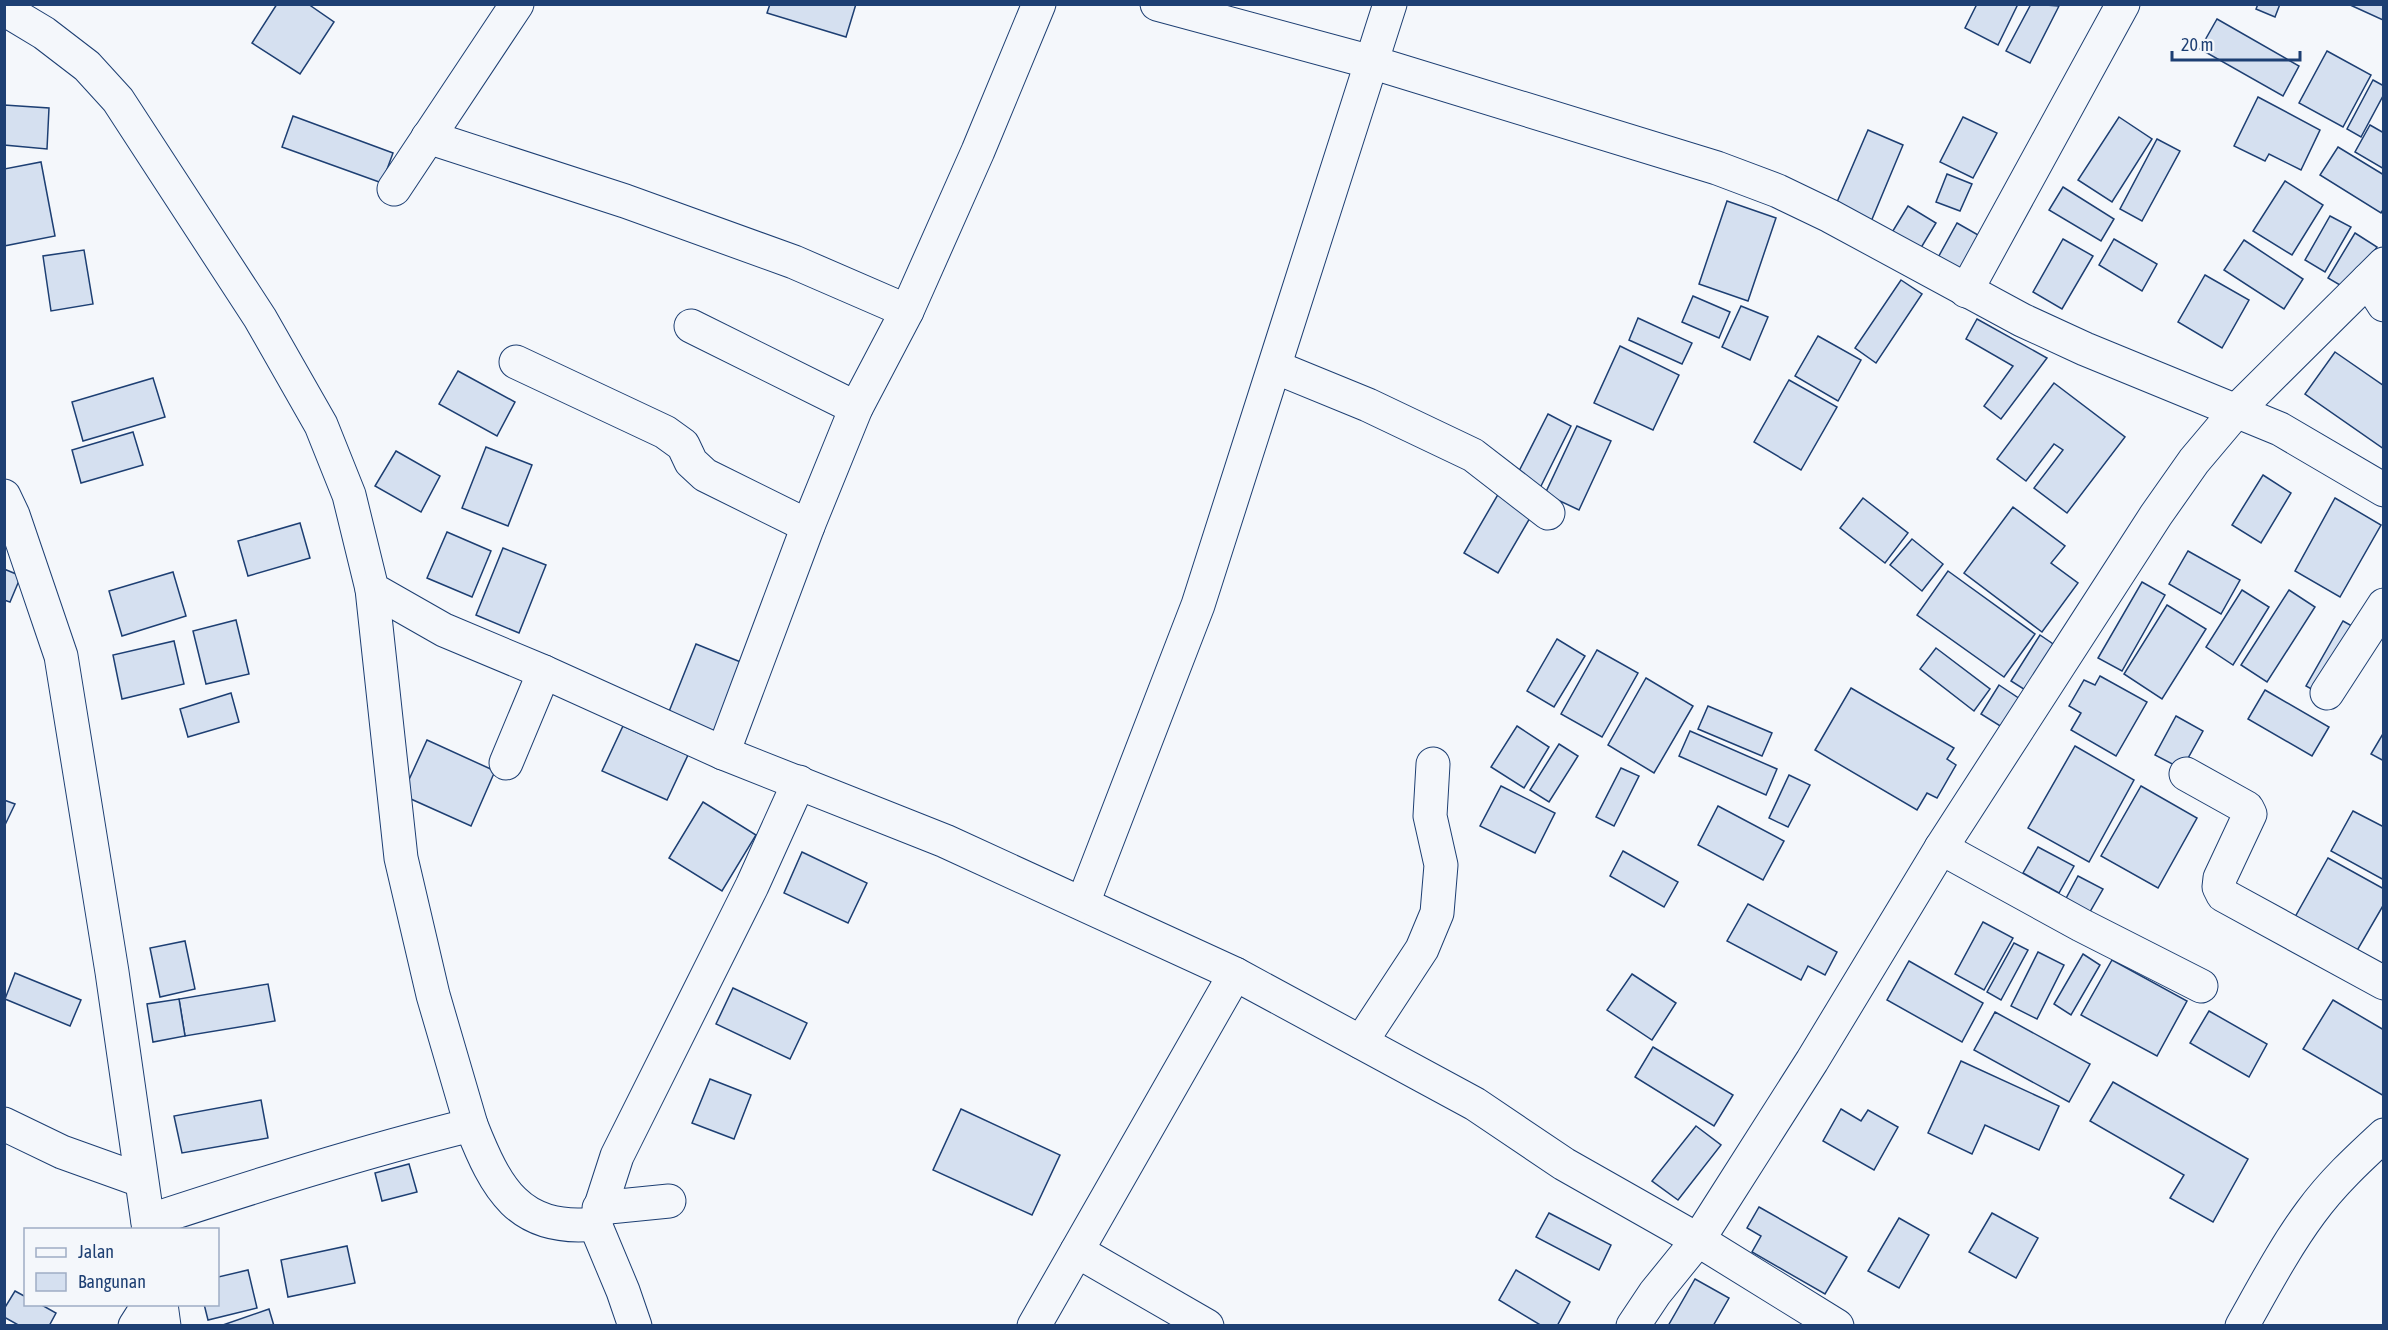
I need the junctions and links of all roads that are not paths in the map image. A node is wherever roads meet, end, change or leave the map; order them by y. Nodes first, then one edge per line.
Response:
1 (517, 4) edge
2 (1039, 4) edge
3 (1157, 4) edge
4 (1390, 4) edge
5 (2123, 4) edge
6 (4, 9) edge
7 (1371, 62) junction
8 (428, 137) junction
9 (394, 189) dead end
10 (2378, 283) edge
11 (1966, 291) junction
12 (907, 311) junction
13 (691, 326) dead end
14 (516, 362) dead end
15 (1275, 367) junction
16 (856, 408) junction
17 (2237, 410) junction
18 (2384, 490) edge
19 (7, 510) edge
20 (1548, 513) dead end
21 (808, 526) junction
22 (372, 589) junction
23 (2384, 605) edge
24 (544, 672) junction
25 (2327, 693) dead end
26 (723, 753) junction
27 (506, 763) dead end
28 (1433, 764) dead end
29 (2186, 774) dead end
30 (799, 782) junction
31 (1941, 848) junction
32 (1083, 903) junction
33 (1235, 974) junction
34 (2384, 983) edge
35 (2201, 986) dead end
36 (1361, 1042) junction
37 (4, 1124) edge
38 (471, 1125) junction
39 (2384, 1135) edge
40 (140, 1180) junction
41 (669, 1201) dead end
42 (597, 1216) junction
43 (148, 1225) edge
44 (1698, 1240) junction
45 (1077, 1251) junction
46 (148, 1306) edge
47 (161, 1306) edge
48 (135, 1326) edge
49 (164, 1326) edge
50 (634, 1326) edge
51 (1034, 1326) edge
52 (1207, 1326) edge
53 (1633, 1326) edge
54 (1837, 1326) edge
55 (2242, 1326) edge

1 - 8 street
2 - 12 street
3 - 7 street
4 - 7 street
5 - 11 street
6 - 22 street
7 - 11 street
7 - 15 street
8 - 9 street
8 - 12 street
10 - 17 street
11 - 17 street
12 - 16 street
13 - 16 street
14 - 21 street
15 - 20 street
15 - 32 street
16 - 21 street
17 - 18 street
17 - 31 street
19 - 40 street
21 - 26 street
22 - 24 street
22 - 38 street
23 - 25 street
24 - 26 street
24 - 27 street
26 - 30 street
28 - 36 street
29 - 34 street
30 - 32 street
30 - 42 street
31 - 35 street
31 - 44 street
32 - 33 street
33 - 36 street
33 - 45 street
36 - 44 street
37 - 40 street
38 - 42 street
38 - 43 street
39 - 55 street
40 - 43 street
41 - 42 street
42 - 50 street
44 - 53 street
44 - 54 street
45 - 51 street
45 - 52 street
46 - 48 street
47 - 49 street

